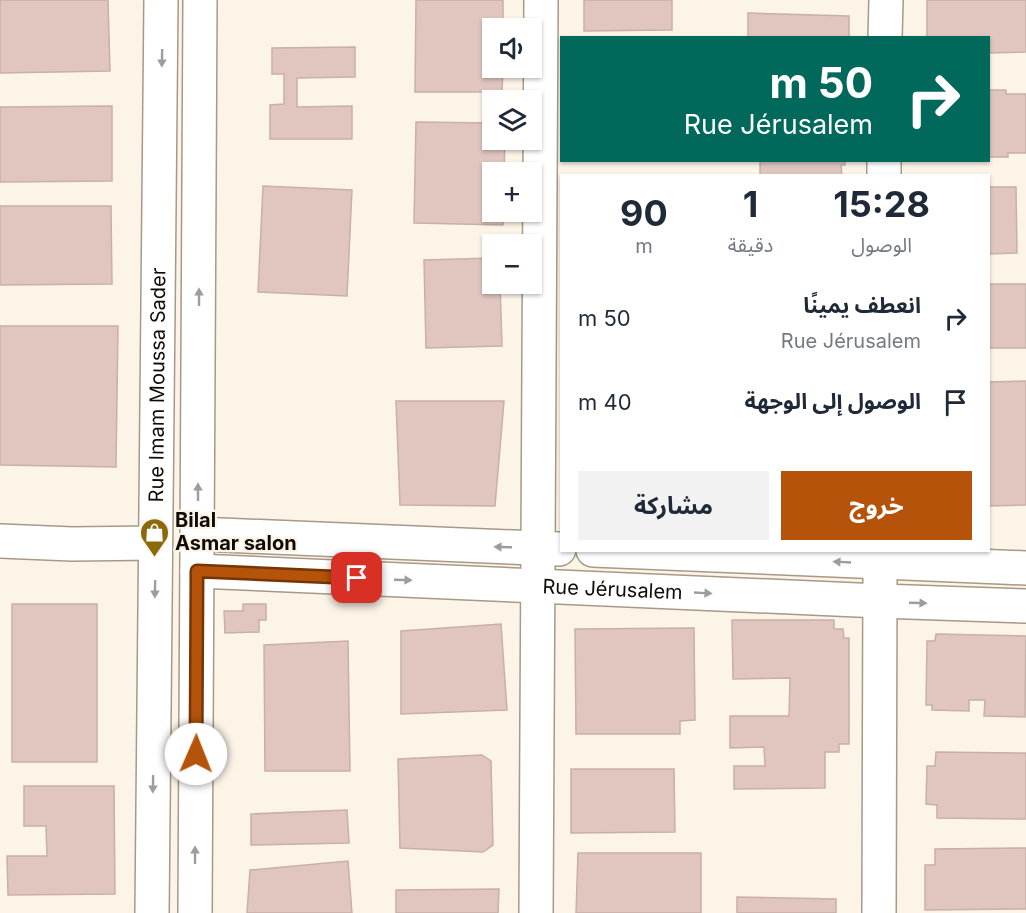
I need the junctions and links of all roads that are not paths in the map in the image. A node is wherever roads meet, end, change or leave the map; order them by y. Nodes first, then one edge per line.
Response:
1 (161, 0) edge
2 (200, 0) edge
3 (541, 0) edge
4 (885, 0) edge
5 (885, 36) edge
6 (198, 534) junction
7 (0, 541) edge
8 (155, 543) junction
9 (550, 548) edge
10 (675, 552) edge
11 (881, 557) edge
12 (1026, 568) edge
13 (197, 571) junction
14 (538, 585) junction
15 (880, 602) junction
16 (1026, 606) edge
17 (152, 913) edge
18 (195, 913) edge
19 (536, 913) edge
20 (879, 913) edge

1 -> 8 street, Rue Imam Moussa Sader
6 -> 2 street, Rue Imam Moussa Sader
3 - 9 street
4 - 5 street
9 -> 6 street, Rue Jérusalem
6 - 13 street, Rue Imam Moussa Sader
7 - 8 street
8 -> 17 street, Rue Imam Moussa Sader
9 - 14 street
11 -> 10 street, Rue Jérusalem
11 - 12 street, Rue Jérusalem
11 - 15 street
13 -> 14 street, Rue Jérusalem
18 -> 13 street, Rue Imam Moussa Sader
14 -> 15 street, Rue Jérusalem
14 - 19 street
15 -> 16 street, Rue Jérusalem
15 - 20 street

